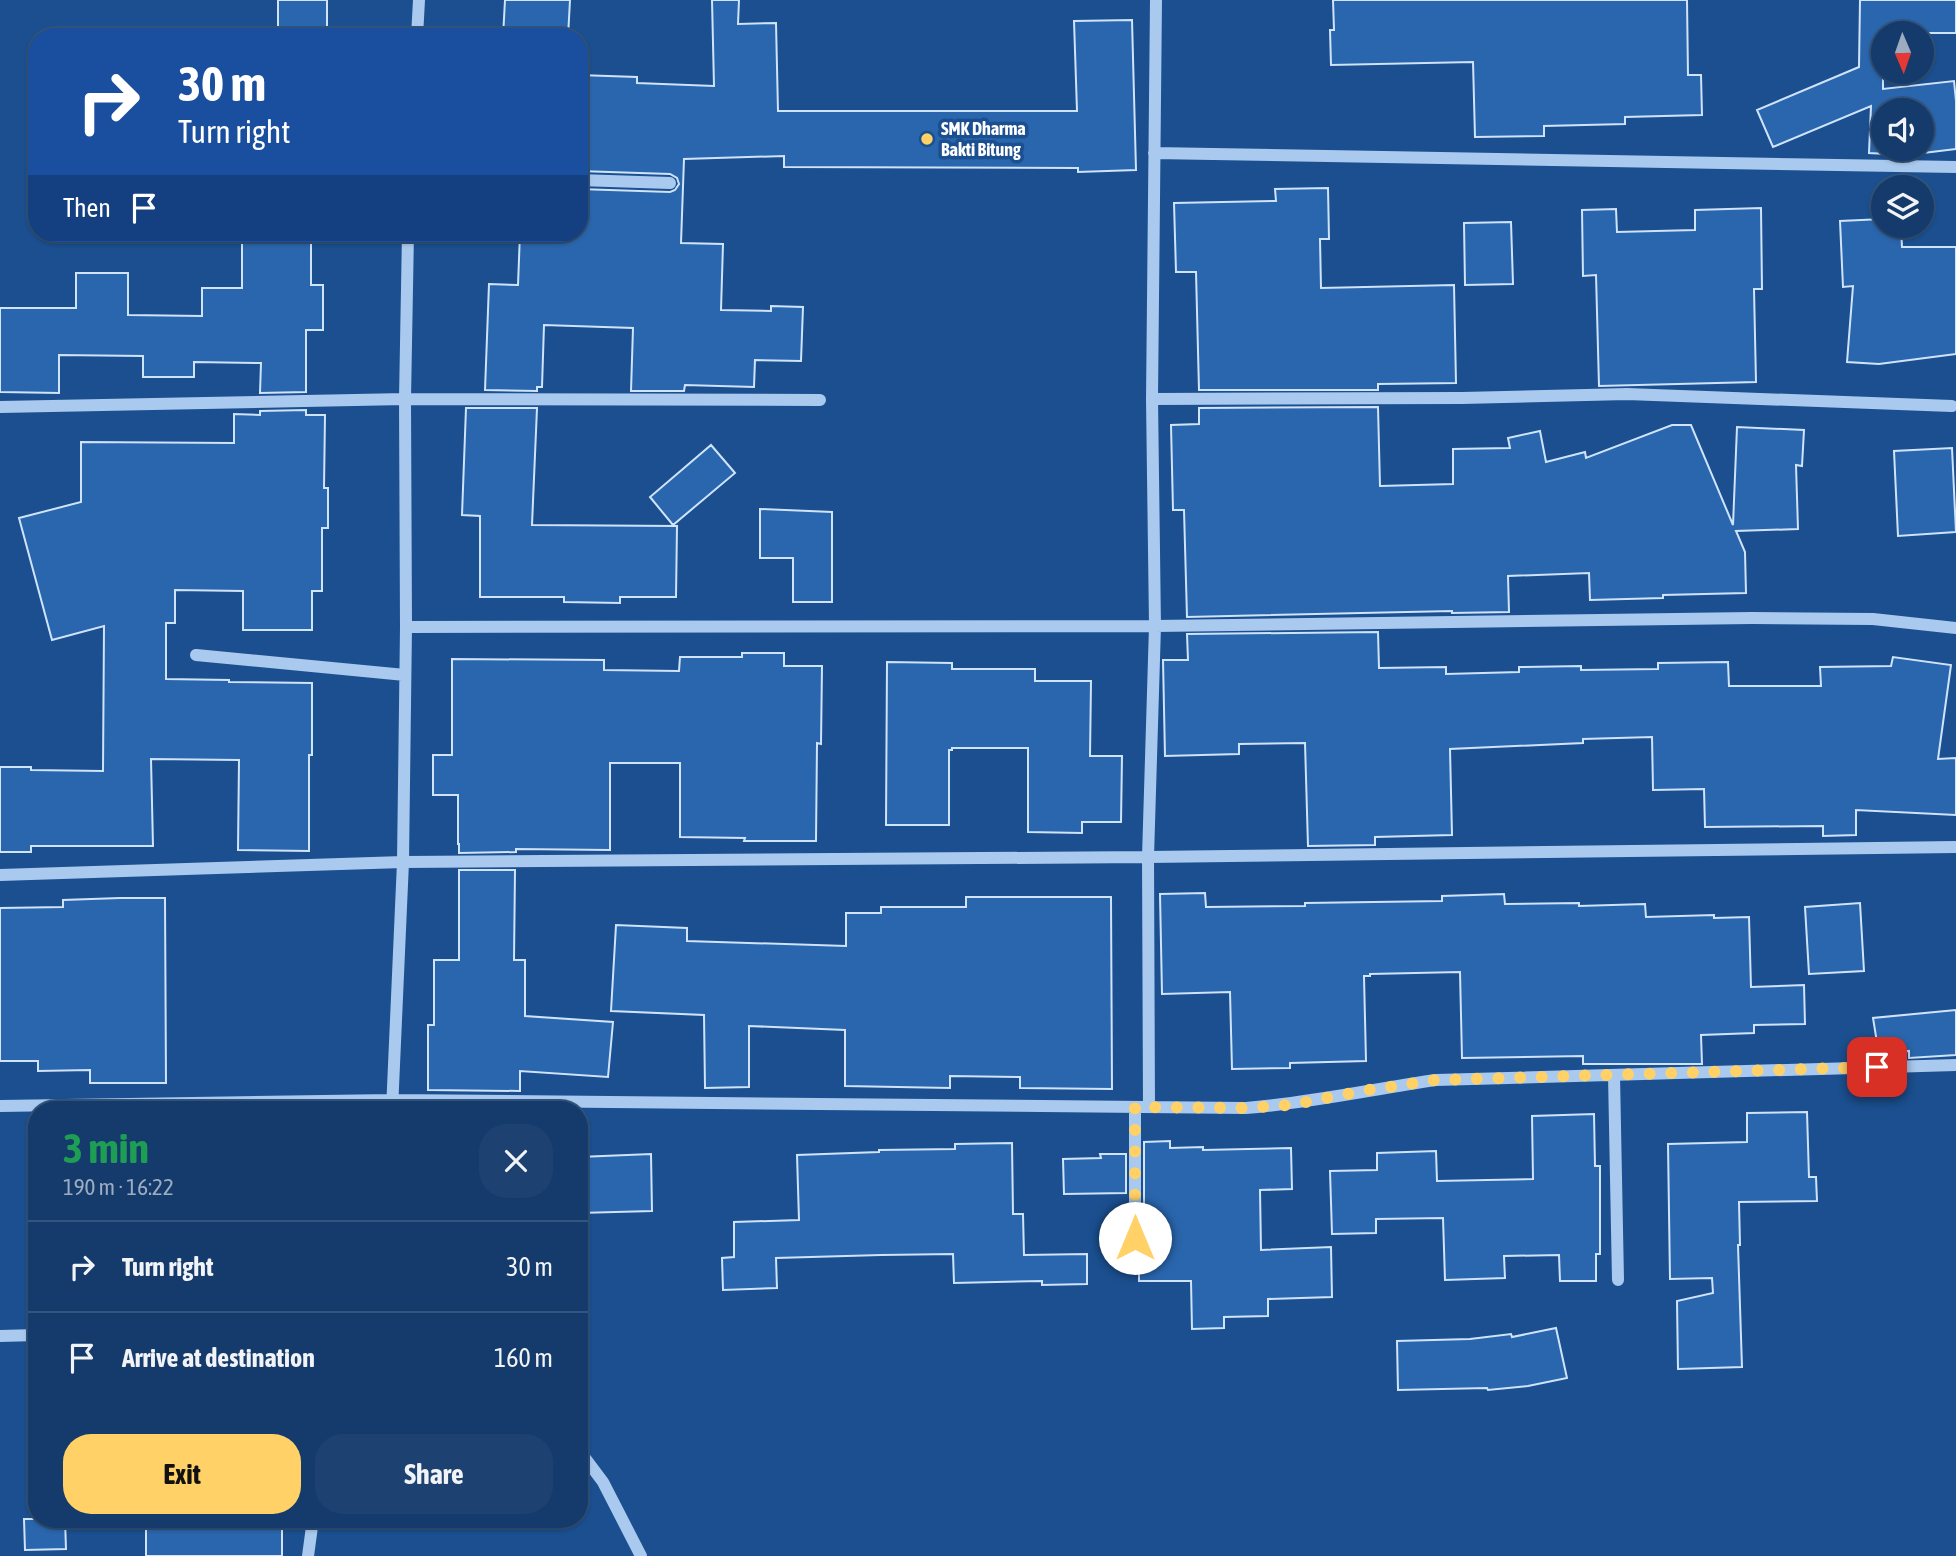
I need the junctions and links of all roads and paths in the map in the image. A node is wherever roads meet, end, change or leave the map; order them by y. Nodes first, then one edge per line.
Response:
1 (419, 0) edge
2 (1156, 0) edge
3 (417, 28) edge
4 (1154, 153) junction
5 (1956, 167) edge
6 (588, 180) edge
7 (670, 183) dead end
8 (408, 242) edge
9 (405, 399) junction
10 (1153, 399) junction
11 (820, 400) dead end
12 (1952, 406) dead end
13 (0, 407) edge
14 (1155, 626) junction
15 (406, 627) junction
16 (1956, 628) edge
17 (197, 655) dead end
18 (405, 676) junction
19 (1956, 847) edge
20 (1148, 857) junction
21 (403, 862) junction
22 (0, 875) edge
23 (1956, 1065) edge
24 (1614, 1075) junction
25 (392, 1101) edge
26 (0, 1106) edge
27 (28, 1106) edge
28 (588, 1106) edge
29 (1135, 1107) junction
30 (1149, 1107) junction
31 (1135, 1264) dead end
32 (1618, 1280) dead end
33 (28, 1335) edge
34 (0, 1336) edge
35 (588, 1462) edge
36 (312, 1528) edge
37 (308, 1556) edge
38 (641, 1556) edge

1 - 3 street
2 - 4 street
4 - 5 street
4 - 10 street
6 - 7 street
8 - 9 street
9 - 11 street
9 - 13 street
9 - 15 street
10 - 12 street
10 - 14 street
14 - 15 street
14 - 16 street
14 - 20 street
15 - 18 street
17 - 18 street
18 - 21 street
19 - 20 street
20 - 21 street
20 - 30 street
21 - 22 street
21 - 25 street
23 - 24 street
24 - 30 street
24 - 32 street
26 - 27 street
28 - 29 street
29 - 30 street
29 - 31 street
33 - 34 street
35 - 38 street
36 - 37 street

